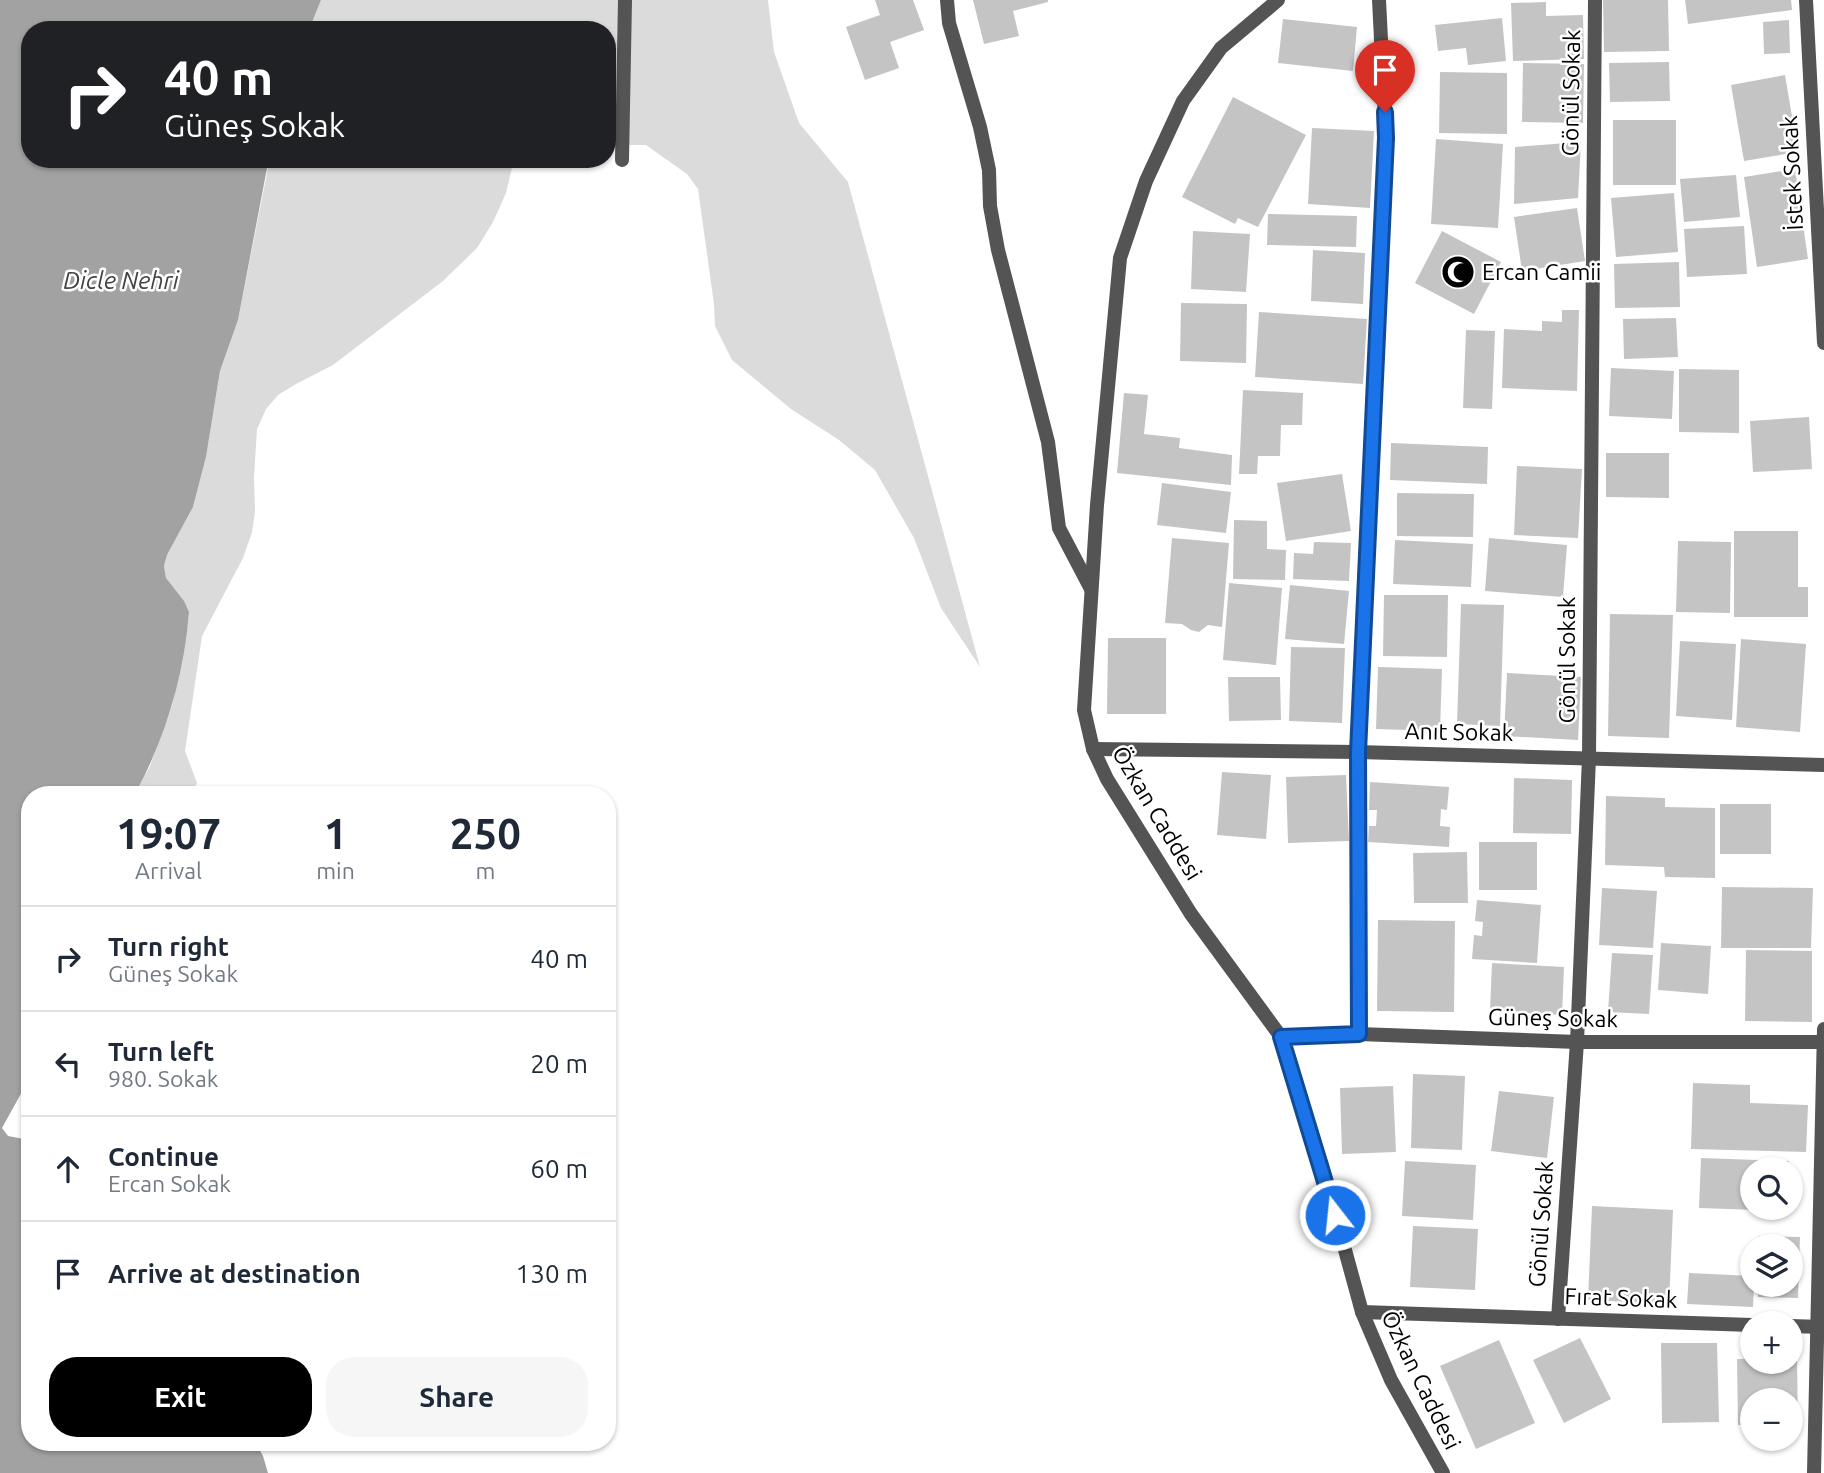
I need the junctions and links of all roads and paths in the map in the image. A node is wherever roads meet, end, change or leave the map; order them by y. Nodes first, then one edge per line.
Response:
1 (625, 0) edge
2 (947, 0) edge
3 (1278, 0) edge
4 (1379, 0) edge
5 (1595, 0) edge
6 (1806, 0) edge
7 (622, 160) dead end
8 (1824, 343) edge
9 (1091, 589) junction
10 (1093, 749) junction
11 (1358, 752) junction
12 (1589, 758) junction
13 (1824, 765) edge
14 (1824, 1029) edge
15 (1359, 1034) junction
16 (1281, 1037) junction
17 (1577, 1042) junction
18 (1824, 1042) edge
19 (1362, 1312) junction
20 (1558, 1319) junction
21 (1740, 1325) edge
22 (1820, 1327) edge
23 (1443, 1473) edge
24 (1814, 1473) edge

1 - 7 street
2 - 9 street
3 - 9 street, Özkan Caddesi
4 - 11 street
5 - 12 street, Gönül Sokak
6 - 8 street, İstek Sokak
9 - 10 street, Özkan Caddesi
10 - 11 street, Anıt Sokak
10 - 16 street, Özkan Caddesi
11 - 12 street, Anıt Sokak
11 - 15 street
12 - 13 street, Anıt Sokak
12 - 17 street, Gönül Sokak
14 - 18 street
15 - 16 street, Güneş Sokak
15 - 17 street, Güneş Sokak
16 - 19 street, Özkan Caddesi
17 - 18 street, Güneş Sokak
17 - 20 street, Gönül Sokak
18 - 22 street
19 - 20 street, Fırat Sokak
19 - 23 street, Özkan Caddesi
20 - 21 street, Fırat Sokak
22 - 24 street

